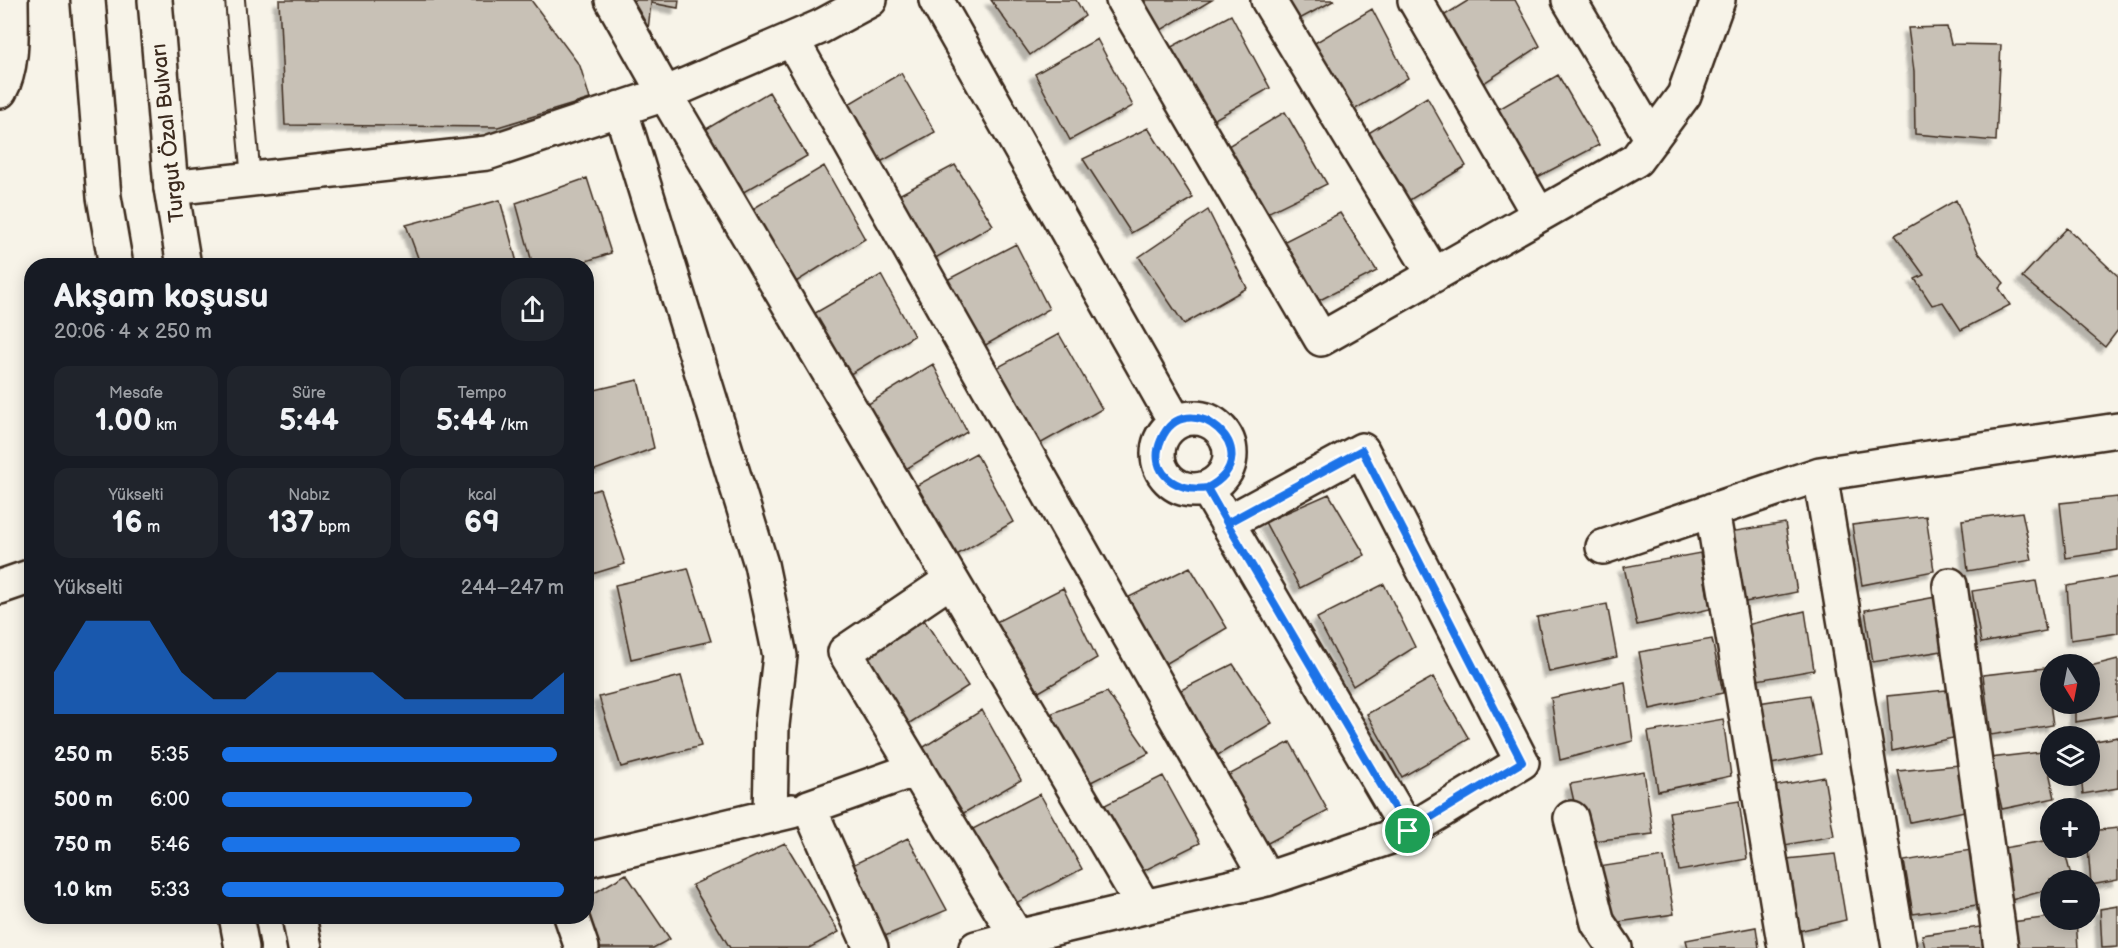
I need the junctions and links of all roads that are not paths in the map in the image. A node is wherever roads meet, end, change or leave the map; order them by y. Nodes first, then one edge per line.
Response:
1 (11, 0) edge
2 (88, 0) edge
3 (155, 0) edge
4 (235, 0) edge
5 (612, 0) edge
6 (870, 0) edge
7 (936, 0) edge
8 (1123, 0) edge
9 (1269, 0) edge
10 (1415, 0) edge
11 (1569, 0) edge
12 (1718, 0) edge
13 (792, 40) junction
14 (0, 91) edge
15 (664, 94) junction
16 (620, 108) junction
17 (1652, 139) junction
18 (251, 179) junction
19 (171, 188) junction
20 (1539, 215) junction
21 (115, 258) edge
22 (183, 258) edge
23 (1434, 275) junction
24 (1176, 423) junction
25 (2118, 430) edge
26 (1820, 474) junction
27 (1207, 488) junction
28 (1712, 510) junction
29 (1227, 523) junction
30 (1603, 547) dead end
31 (24, 579) edge
32 (951, 580) junction
33 (1950, 585) dead end
34 (0, 587) edge
35 (916, 769) junction
36 (808, 807) junction
37 (770, 816) junction
38 (1571, 818) dead end
39 (1408, 831) junction
40 (594, 858) edge
41 (1267, 879) junction
42 (1144, 907) junction
43 (238, 924) edge
44 (300, 924) edge
45 (574, 924) edge
46 (1017, 937) junction
47 (242, 948) edge
48 (305, 948) edge
49 (582, 948) edge
50 (872, 948) edge
51 (976, 948) edge
52 (1614, 948) edge
53 (1785, 948) edge
54 (1899, 948) edge
55 (2001, 948) edge

1 - 14 main road
2 - 21 main road
3 - 19 main road, Turgut Özal Bulvarı
4 - 18 lane
5 - 15 main road
6 - 13 main road
7 - 24 main road
8 - 23 main road
9 - 23 main road
10 - 20 main road
11 - 17 main road
12 - 17 main road
13 - 15 main road
13 - 41 main road
15 - 16 main road
15 - 32 main road
16 - 18 main road
16 - 37 main road
17 - 20 main road
18 - 19 main road
19 - 22 main road, Turgut Özal Bulvarı
20 - 23 main road
24 - 27 main road
24 - 27 main road
25 - 26 main road
26 - 28 main road
26 - 54 main road
27 - 29 main road
28 - 30 main road
28 - 53 main road
29 - 39 main road
29 - 39 main road
31 - 34 main road
32 - 35 main road
32 - 42 main road
33 - 55 main road
35 - 36 main road
35 - 46 main road
36 - 37 main road
36 - 50 main road
37 - 40 main road
38 - 52 main road
39 - 41 main road
41 - 42 main road
42 - 46 main road
43 - 47 main road
44 - 48 main road
45 - 49 main road
46 - 51 main road

